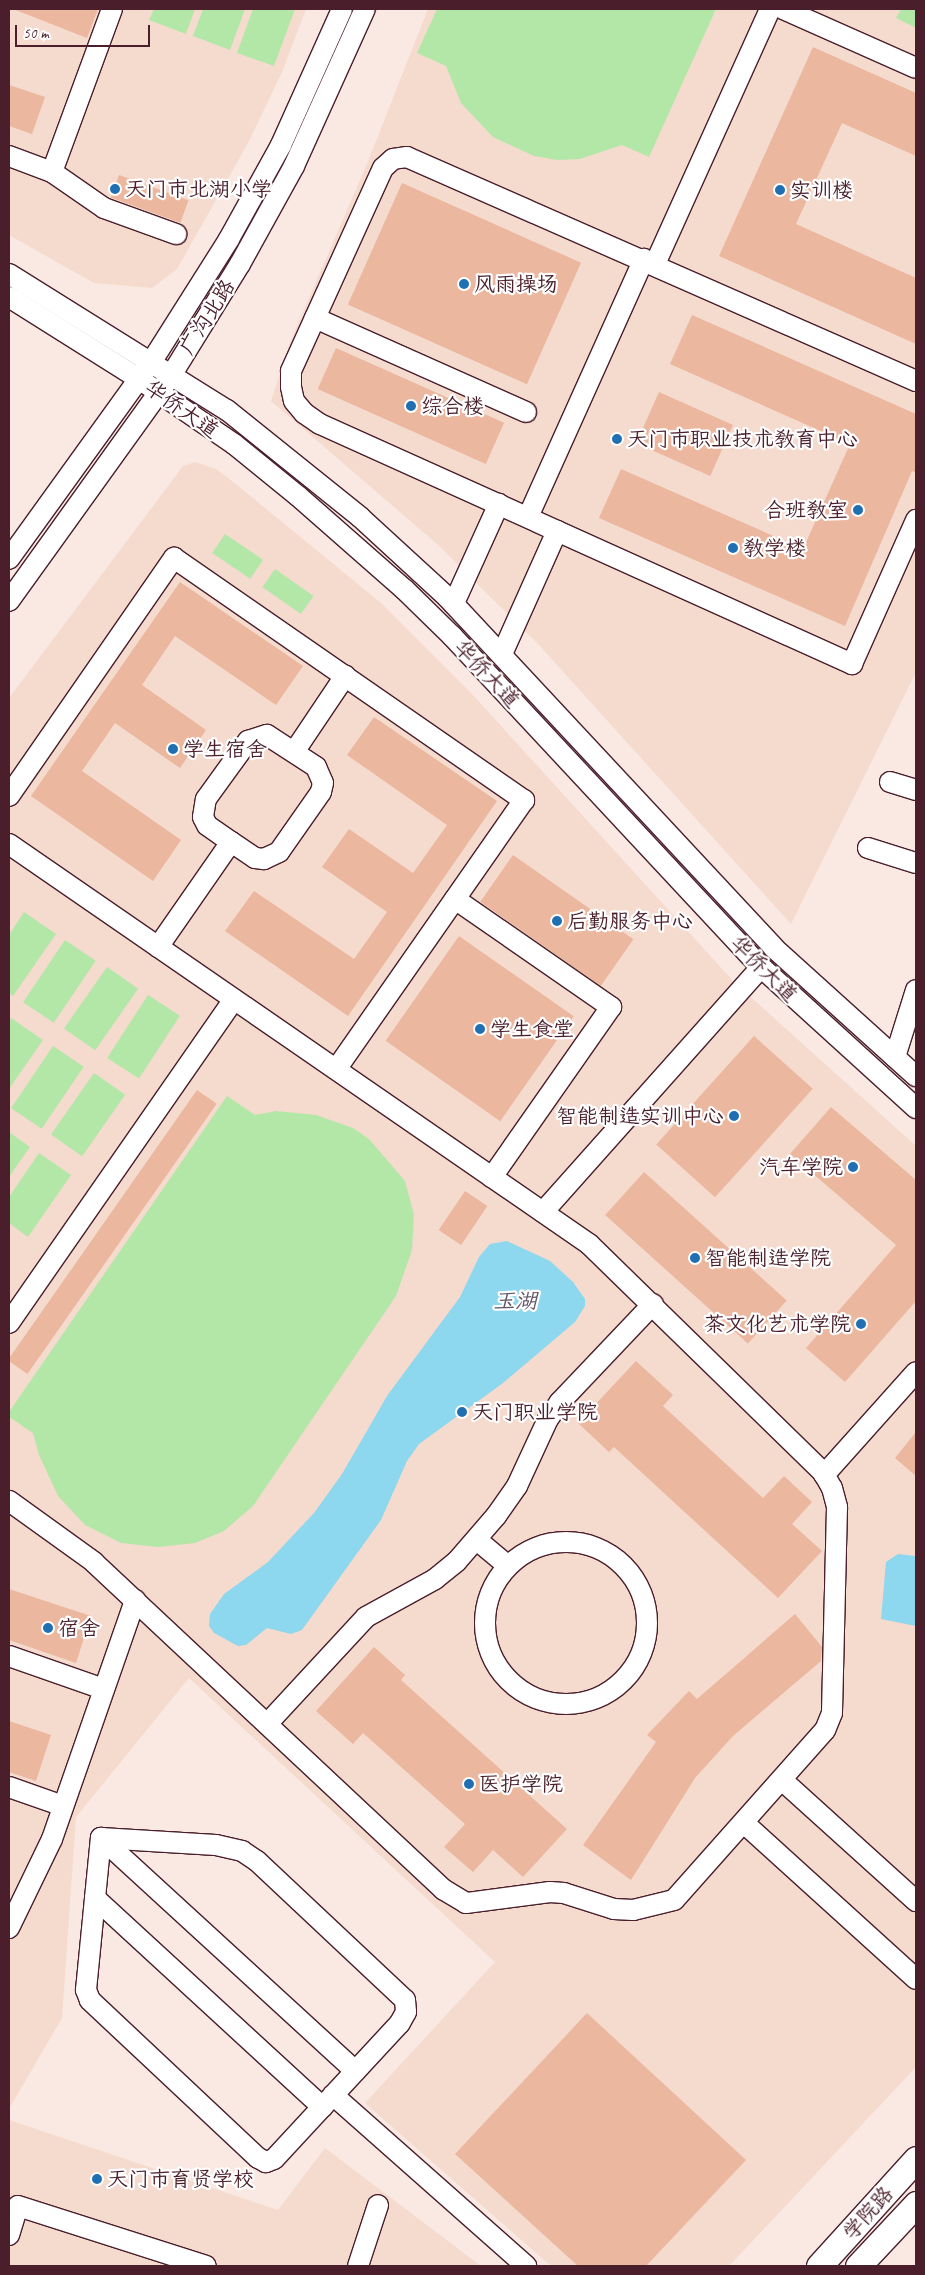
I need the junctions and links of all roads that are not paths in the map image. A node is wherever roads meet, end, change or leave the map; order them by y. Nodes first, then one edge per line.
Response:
1 (112, 9) edge
2 (342, 9) edge
3 (365, 9) edge
4 (770, 9) edge
5 (783, 9) edge
6 (916, 68) edge
7 (9, 156) edge
8 (52, 172) junction
9 (176, 234) dead end
10 (650, 261) junction
11 (9, 274) edge
12 (9, 297) edge
13 (315, 318) junction
14 (152, 361) junction
15 (172, 374) junction
16 (139, 379) junction
17 (916, 381) edge
18 (159, 392) junction
19 (526, 412) dead end
20 (499, 504) junction
21 (528, 517) junction
22 (916, 520) edge
23 (557, 531) junction
24 (9, 559) edge
25 (9, 601) edge
26 (454, 603) junction
27 (502, 654) junction
28 (344, 676) junction
29 (294, 752) junction
30 (890, 782) dead end
31 (916, 790) edge
32 (9, 796) edge
33 (231, 842) junction
34 (9, 844) edge
35 (868, 848) dead end
36 (916, 862) edge
37 (455, 899) junction
38 (158, 947) junction
39 (761, 967) junction
40 (916, 990) edge
41 (234, 999) junction
42 (895, 1057) junction
43 (336, 1069) junction
44 (916, 1076) edge
45 (916, 1108) edge
46 (492, 1177) junction
47 (543, 1212) junction
48 (653, 1304) junction
49 (9, 1324) edge
50 (916, 1372) edge
51 (824, 1475) junction
52 (9, 1501) edge
53 (477, 1540) junction
54 (508, 1566) junction
55 (135, 1600) junction
56 (9, 1656) edge
57 (103, 1689) junction
58 (267, 1724) junction
59 (782, 1780) junction
60 (9, 1787) edge
61 (63, 1806) junction
62 (744, 1823) junction
63 (101, 1838) junction
64 (95, 1898) junction
65 (916, 1901) edge
66 (11, 1918) edge
67 (916, 1979) edge
68 (355, 2071) junction
69 (328, 2101) junction
70 (916, 2159) edge
71 (916, 2204) edge
72 (378, 2205) dead end
73 (9, 2235) edge
74 (206, 2266) edge
75 (358, 2266) edge
76 (526, 2266) edge
77 (819, 2266) edge
78 (858, 2266) edge

1 - 8 street
2 - 14 street, 广沟北路
3 - 15 street, 广沟北路
4 - 10 street
5 - 6 street
7 - 8 street
8 - 9 street
10 - 13 street
10 - 17 street
10 - 21 street
11 - 14 street, 华侨大道
12 - 16 street, 华侨大道
13 - 19 street
13 - 20 street
14 - 15 street, 华侨大道
14 - 16 street, 广沟北路
15 - 18 street, 广沟北路
15 - 26 street, 华侨大道
16 - 18 street, 华侨大道
16 - 24 street, 广沟北路
18 - 25 street, 广沟北路
18 - 39 street, 华侨大道
20 - 21 street
20 - 26 street
21 - 23 street
22 - 23 street
23 - 27 street
26 - 27 street, 华侨大道
27 - 42 street, 华侨大道
28 - 29 street
28 - 32 street
28 - 37 street
29 - 33 street
29 - 33 street
30 - 31 street
33 - 38 street
34 - 38 street
35 - 36 street
37 - 43 street
37 - 46 street
38 - 41 street
39 - 45 street, 华侨大道
39 - 47 street
40 - 42 street
41 - 43 street
41 - 49 street
42 - 44 street, 华侨大道
43 - 46 street
46 - 47 street
47 - 48 street
48 - 51 street
48 - 53 street
50 - 51 street
51 - 59 street
52 - 55 street
53 - 54 street
53 - 58 street
54 - 54 street
55 - 57 street
55 - 58 street
56 - 57 street
57 - 61 street
58 - 62 street
59 - 62 street
59 - 65 street
60 - 61 street
61 - 66 street
62 - 67 street
63 - 64 street
63 - 68 street
63 - 68 street
64 - 69 street
64 - 69 street
68 - 69 street
69 - 76 street
70 - 77 main road, 学院路
71 - 78 main road, 学院路
72 - 75 street
73 - 74 street

